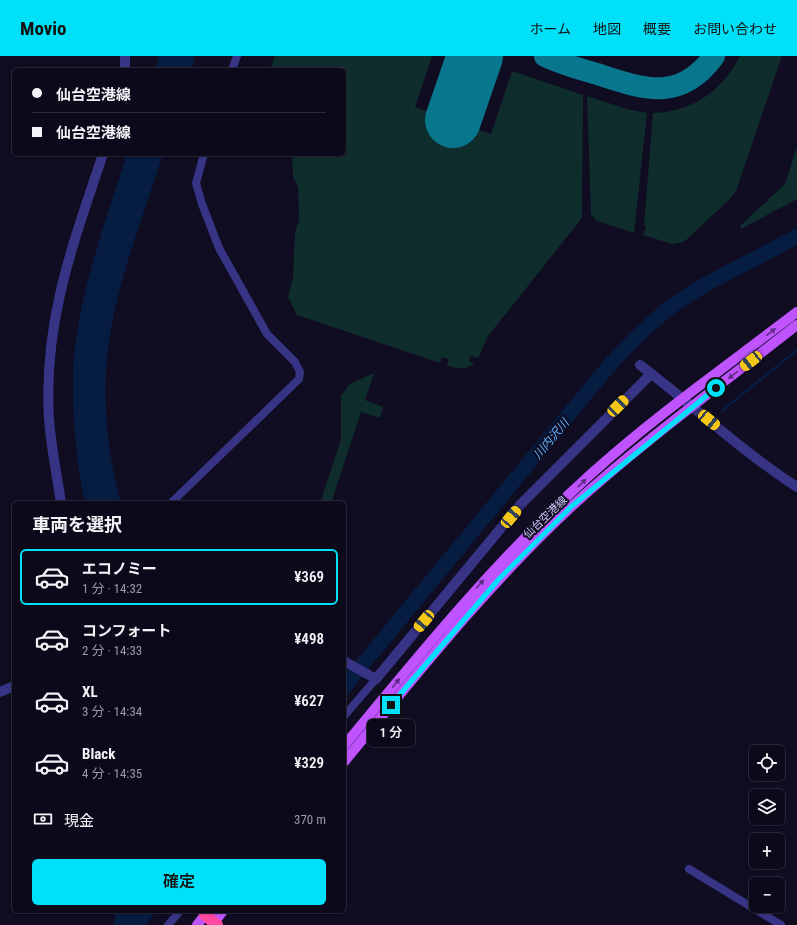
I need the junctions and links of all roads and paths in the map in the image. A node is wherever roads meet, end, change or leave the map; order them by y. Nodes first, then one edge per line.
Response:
1 (125, 56) edge
2 (237, 56) edge
3 (125, 68) edge
4 (233, 68) edge
5 (102, 156) edge
6 (203, 156) edge
7 (797, 312) edge
8 (797, 325) edge
9 (640, 366) dead end
10 (651, 374) junction
11 (684, 398) junction
12 (694, 406) junction
13 (797, 487) edge
14 (61, 501) edge
15 (173, 501) edge
16 (346, 662) edge
17 (373, 678) junction
18 (12, 687) edge
19 (0, 692) edge
20 (346, 713) edge
21 (346, 744) edge
22 (346, 760) edge
23 (689, 870) dead end
24 (178, 913) edge
25 (220, 913) edge
26 (211, 920) edge
27 (168, 925) edge
28 (197, 925) edge
29 (781, 925) edge

1 - 3 street
2 - 4 street
5 - 14 street
6 - 15 street
11 -> 7 main road, 仙台空港線
8 -> 12 main road, 仙台空港線
9 - 10 street
10 - 11 street
10 - 17 street
11 - 12 street
21 -> 11 main road, 仙台空港線
12 - 13 street
12 - 22 main road, 仙台空港線
16 - 17 street
17 - 20 street
18 - 19 street
23 - 29 street
24 - 27 street
25 - 26 main road
26 - 28 main road

